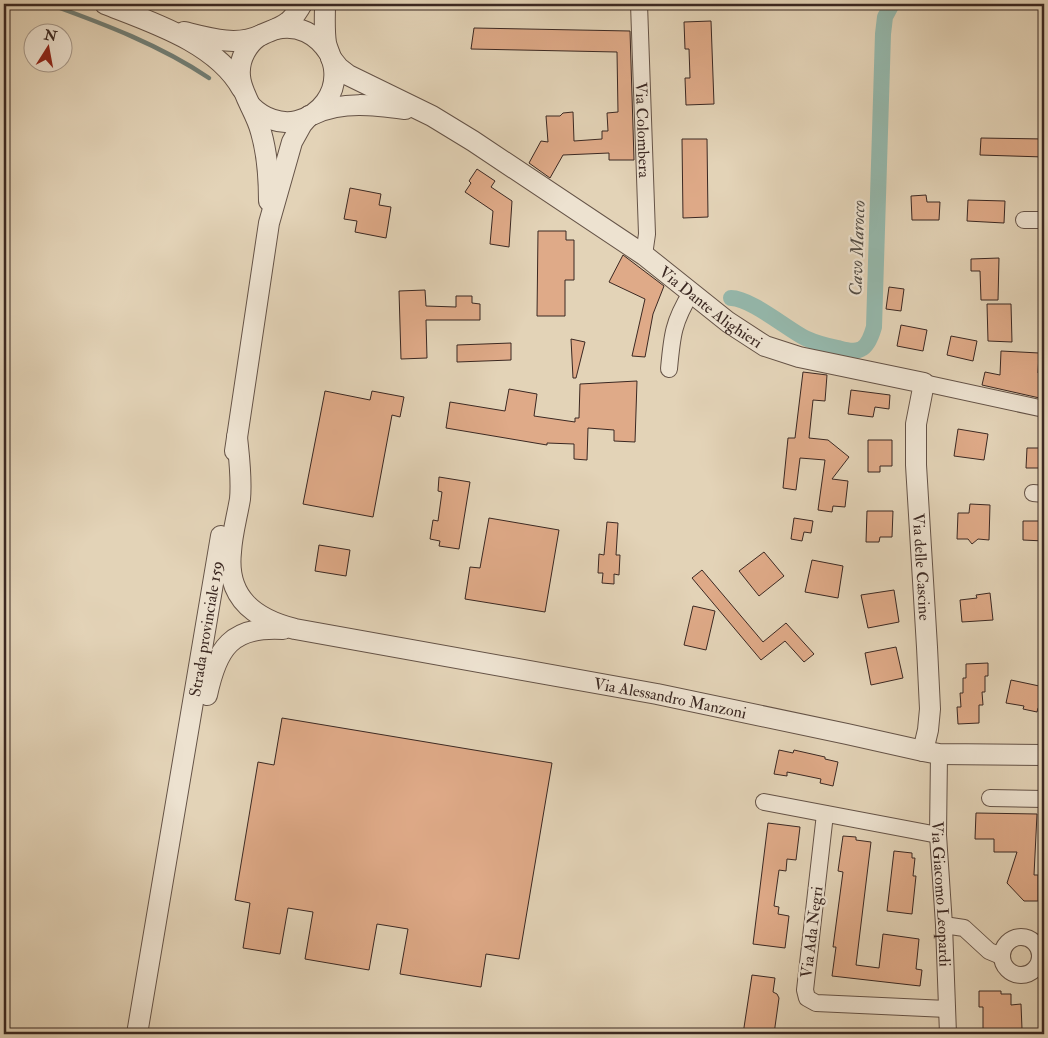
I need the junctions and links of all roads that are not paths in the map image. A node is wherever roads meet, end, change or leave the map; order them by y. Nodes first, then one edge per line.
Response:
1 (105, 4) edge
2 (302, 4) edge
3 (325, 4) edge
4 (639, 4) edge
5 (165, 27) junction
6 (268, 32) junction
7 (331, 56) junction
8 (245, 96) junction
9 (420, 111) junction
10 (311, 115) junction
11 (1024, 220) dead end
12 (1044, 220) edge
13 (269, 222) junction
14 (644, 255) junction
15 (691, 293) junction
16 (669, 369) dead end
17 (924, 383) junction
18 (1044, 409) edge
19 (238, 437) junction
20 (295, 629) junction
21 (185, 750) junction
22 (931, 752) junction
23 (1044, 755) edge
24 (990, 798) dead end
25 (1044, 799) edge
26 (764, 802) dead end
27 (825, 814) junction
28 (938, 836) junction
29 (944, 925) junction
30 (1042, 950) edge
31 (1001, 956) junction
32 (1040, 975) edge
33 (947, 1009) junction
34 (137, 1034) edge
35 (948, 1034) edge

1 - 5 street
2 - 6 street, Strada provinciale 159
3 - 7 street, Strada provinciale 159
4 - 14 street, Via Colombera
5 - 6 street
5 - 8 street
6 - 7 street
6 - 8 street, Strada provinciale 159
7 - 9 street, Via Dante Alighieri
7 - 10 street, Strada provinciale 159
8 - 10 street
8 - 13 street, Strada provinciale 159
9 - 10 street, Via Dante Alighieri
9 - 14 street, Via Dante Alighieri
10 - 13 street, Strada provinciale 159
11 - 12 street
13 - 19 street, Strada provinciale 159
14 - 15 street, Via Dante Alighieri
15 - 16 street
15 - 17 street, Via Dante Alighieri
17 - 18 street, Via Dante Alighieri
17 - 22 street, Via delle Cascine
19 - 20 street
19 - 21 street, Strada provinciale 159
20 - 21 street
20 - 22 street, Via Alessandro Manzoni
21 - 34 street, Strada provinciale 159
22 - 23 street, Via Alessandro Manzoni
22 - 28 street, Via Giacomo Leopardi
24 - 25 street
26 - 27 street
27 - 28 street
27 - 33 street, Via Ada Negri
28 - 29 street, Via Giacomo Leopardi
29 - 31 street
29 - 33 street, Via Giacomo Leopardi
30 - 31 street
30 - 32 street
31 - 32 street
33 - 35 street, Via Giacomo Leopardi

